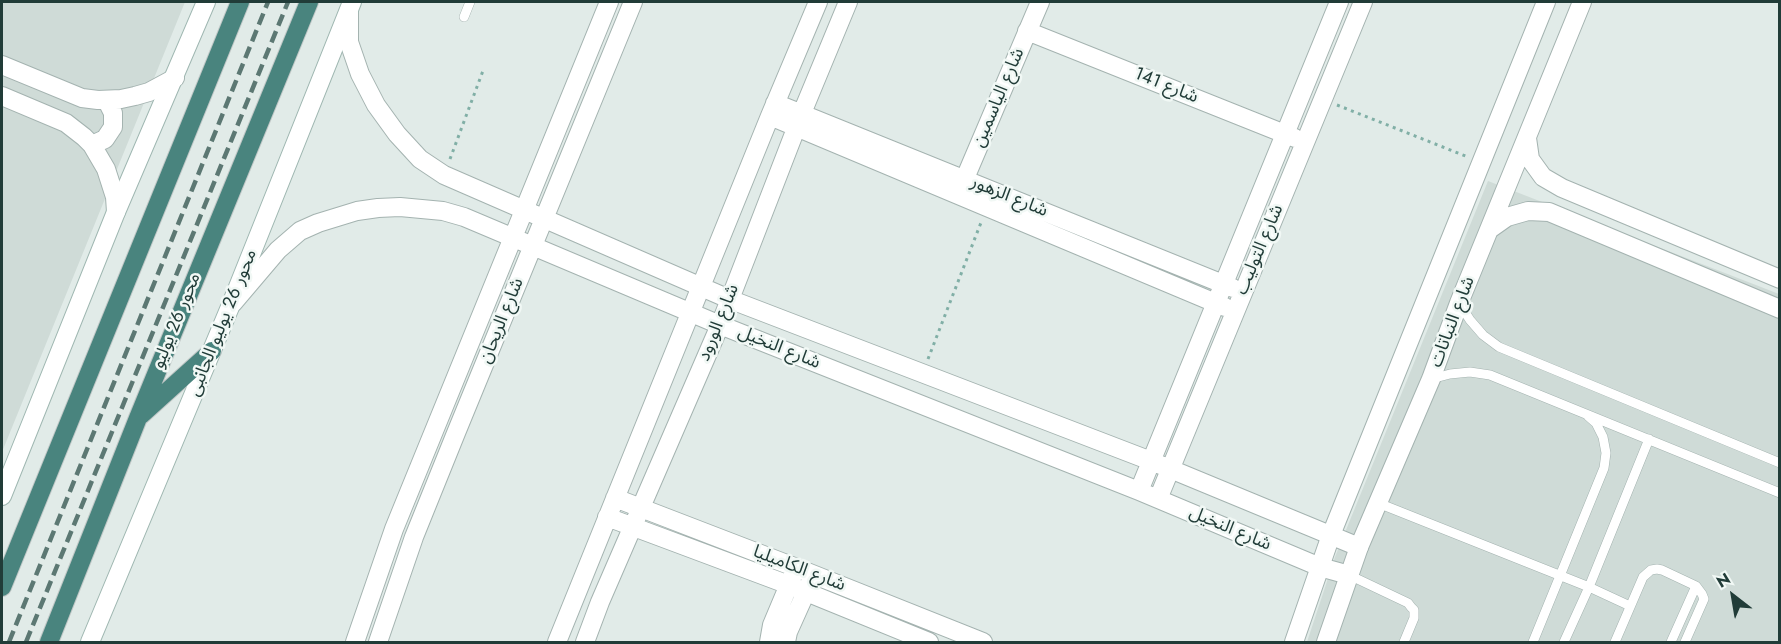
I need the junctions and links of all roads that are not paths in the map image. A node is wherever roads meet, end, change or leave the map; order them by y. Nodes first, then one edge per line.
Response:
1 (206, 2) edge
2 (240, 2) edge
3 (309, 2) edge
4 (470, 2) edge
5 (609, 2) edge
6 (633, 2) edge
7 (818, 2) edge
8 (848, 2) edge
9 (1040, 2) edge
10 (1339, 2) edge
11 (1363, 2) edge
12 (1546, 2) edge
13 (1582, 2) edge
14 (351, 5) edge
15 (464, 17) dead end
16 (1027, 30) junction
17 (2, 65) edge
18 (175, 78) junction
19 (2, 96) edge
20 (107, 100) junction
21 (773, 109) junction
22 (799, 120) junction
23 (1285, 134) junction
24 (1527, 137) junction
25 (1305, 142) junction
26 (92, 145) junction
27 (962, 187) junction
28 (524, 210) junction
29 (116, 212) junction
30 (544, 218) junction
31 (1490, 229) junction
32 (514, 237) junction
33 (533, 245) junction
34 (1779, 279) edge
35 (1223, 284) junction
36 (701, 286) junction
37 (1243, 292) junction
38 (729, 299) junction
39 (1216, 303) junction
40 (1459, 303) junction
41 (230, 307) junction
42 (1779, 309) edge
43 (1235, 311) junction
44 (692, 312) junction
45 (720, 325) junction
46 (212, 351) junction
47 (1431, 379) junction
48 (1585, 412) junction
49 (138, 418) junction
50 (436, 426) junction
51 (456, 433) junction
52 (1649, 439) junction
53 (1151, 461) junction
54 (1779, 463) edge
55 (1170, 470) junction
56 (1139, 491) junction
57 (1779, 494) edge
58 (2, 496) edge
59 (615, 498) junction
60 (1158, 499) junction
61 (1378, 503) junction
62 (641, 509) junction
63 (607, 517) junction
64 (633, 528) junction
65 (394, 529) junction
66 (1331, 535) junction
67 (414, 537) junction
68 (1359, 547) junction
69 (1320, 567) junction
70 (805, 571) junction
71 (1349, 575) junction
72 (1560, 577) junction
73 (789, 585) junction
74 (1696, 586) junction
75 (2, 587) edge
76 (1589, 587) junction
77 (578, 590) junction
78 (806, 592) junction
79 (600, 602) junction
80 (1630, 606) junction
81 (49, 642) edge
82 (90, 642) edge
83 (355, 642) edge
84 (378, 642) edge
85 (557, 642) edge
86 (585, 642) edge
87 (769, 642) edge
88 (786, 642) edge
89 (929, 642) edge
90 (983, 642) edge
91 (1294, 642) edge
92 (1326, 642) edge
93 (1404, 642) edge
94 (1533, 642) edge
95 (1564, 642) edge
96 (1616, 642) edge
97 (1671, 642) edge
98 (1685, 642) edge

1 - 18 street
2 - 75 highway
3 - 49 highway, محور 26 يوليو
4 - 15 lane
5 - 28 street, شارع الريحان
6 - 30 street, شارع الريحان
7 - 21 street, شارع الورود
8 - 22 street, شارع الورود
9 - 16 street, شارع الياسمين
10 - 23 street, شارع التوليب
11 - 25 street, شارع التوليب
12 - 66 street, شارع النباتات
13 - 24 street, شارع النباتات
14 - 28 street, شارع النخيل
14 - 41 street, محور 26 يوليو الجانبى
16 - 23 street, شارع 141
16 - 27 street, شارع الياسمين
17 - 20 street
18 - 20 street
18 - 29 street
19 - 26 street
20 - 26 street
21 - 22 street, شارع الزهور
21 - 36 street, شارع الورود
22 - 27 street, شارع الزهور
22 - 38 street, شارع الورود
23 - 25 street, شارع 141
23 - 35 street, شارع التوليب
24 - 31 street, شارع النباتات
24 - 34 street
25 - 37 street, شارع التوليب
26 - 29 street
27 - 35 street, شارع الزهور
27 - 39 street, شارع الزهور
28 - 30 street, شارع النخيل
28 - 32 street, شارع الريحان
29 - 58 street
30 - 33 street, شارع الريحان
30 - 36 street, شارع النخيل
31 - 40 street, شارع النباتات
31 - 42 street
32 - 33 street, شارع النخيل
32 - 41 street, شارع النخيل
32 - 50 street, شارع الريحان
33 - 44 street, شارع النخيل
33 - 51 street, شارع الريحان
35 - 37 street, شارع الزهور
35 - 39 street, شارع التوليب
36 - 38 street, شارع النخيل
36 - 44 street, شارع الورود
37 - 43 street, شارع التوليب
38 - 45 street, شارع الورود
38 - 53 street, شارع النخيل
39 - 43 street, شارع الزهور
39 - 53 street, شارع التوليب
40 - 47 street, شارع النباتات
40 - 54 lane
41 - 46 street, محور 26 يوليو الجانبى
43 - 55 street, شارع التوليب
44 - 45 street, شارع النخيل
44 - 59 street, شارع الورود
45 - 56 street, شارع النخيل
45 - 62 street, شارع الورود
46 - 49 highway
46 - 82 street, محور 26 يوليو الجانبى
47 - 48 lane
47 - 61 street, شارع النباتات
48 - 52 lane
48 - 72 lane
49 - 81 highway, محور 26 يوليو
50 - 51 street
50 - 65 street, شارع الريحان
51 - 67 street, شارع الريحان
52 - 57 lane
52 - 76 lane
53 - 55 street, شارع النخيل
53 - 56 street, شارع التوليب
55 - 60 street, شارع التوليب
55 - 66 street, شارع النخيل
56 - 60 street, شارع النخيل
59 - 62 street, شارع الكاميليا
59 - 63 street, شارع الورود
60 - 69 street, شارع النخيل
61 - 68 street, شارع النباتات
61 - 72 lane
62 - 64 street, شارع الورود
62 - 70 street, شارع الكاميليا
63 - 64 street, شارع الكاميليا
63 - 77 street, شارع الورود
64 - 73 street, شارع الكاميليا
64 - 79 street, شارع الورود
65 - 67 street
65 - 83 street, شارع الريحان
66 - 68 street, شارع النخيل
66 - 69 street, شارع النباتات
67 - 84 street, شارع الريحان
68 - 71 street, شارع النباتات
69 - 71 street, شارع النخيل
69 - 91 street, شارع النباتات
70 - 73 street
70 - 78 street
70 - 90 street, شارع الكاميليا
71 - 92 street, شارع النباتات
71 - 93 lane
72 - 76 lane
72 - 94 lane
73 - 78 street, شارع الكاميليا
73 - 87 street
74 - 80 lane
74 - 97 lane
74 - 98 lane
76 - 80 lane
76 - 95 lane
77 - 79 street
77 - 85 street, شارع الورود
78 - 88 street
78 - 89 street, شارع الكاميليا
79 - 86 street, شارع الورود
80 - 96 lane

